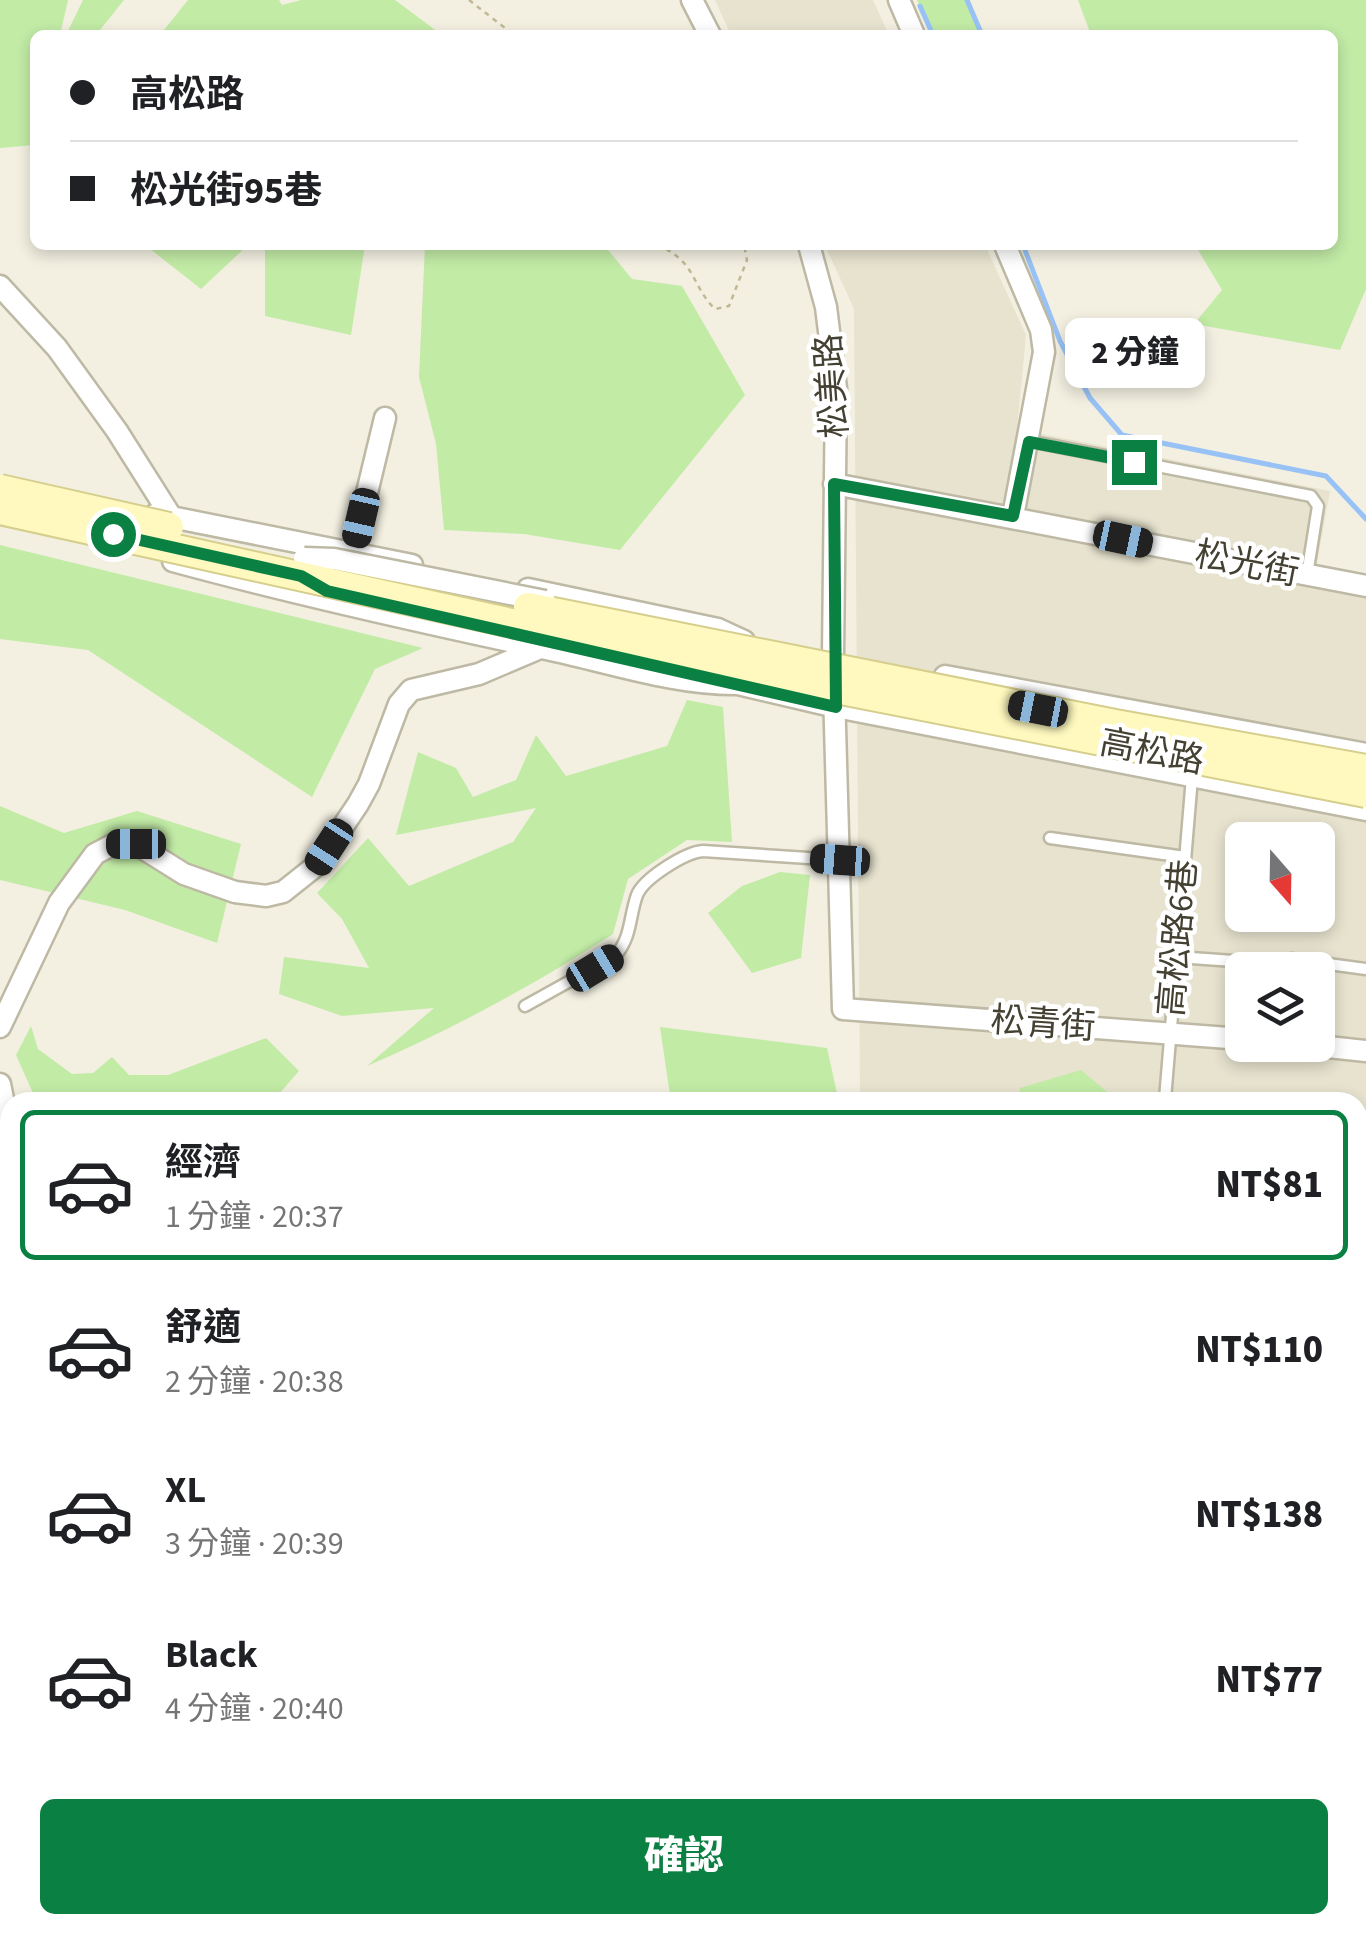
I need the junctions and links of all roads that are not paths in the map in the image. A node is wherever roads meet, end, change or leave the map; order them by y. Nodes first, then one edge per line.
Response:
1 (692, 0) edge
2 (899, 0) edge
3 (707, 30) edge
4 (912, 30) edge
5 (810, 250) edge
6 (1008, 250) edge
7 (0, 286) edge
8 (384, 418) dead end
9 (1029, 442) junction
10 (0, 481) edge
11 (834, 484) junction
12 (0, 489) edge
13 (0, 510) edge
14 (1013, 516) junction
15 (172, 518) junction
16 (0, 522) edge
17 (353, 552) junction
18 (170, 560) junction
19 (303, 567) junction
20 (1307, 576) junction
21 (1366, 586) edge
22 (340, 604) junction
23 (736, 640) junction
24 (540, 648) junction
25 (833, 656) junction
26 (730, 682) junction
27 (836, 707) junction
28 (1366, 754) edge
29 (1366, 769) edge
30 (1192, 776) junction
31 (1366, 794) edge
32 (1366, 810) edge
33 (1050, 838) dead end
34 (1185, 857) junction
35 (840, 860) junction
36 (1177, 957) junction
37 (1225, 960) edge
38 (1335, 965) edge
39 (1366, 969) edge
40 (526, 1006) dead end
41 (844, 1008) joint
42 (0, 1028) edge
43 (1170, 1033) junction
44 (1225, 1038) edge
45 (1335, 1048) edge
46 (1366, 1051) edge
47 (1167, 1092) edge

1 - 3 street
2 - 4 street
5 - 11 street, 松美路
6 - 9 street
7 - 15 street
8 - 17 street
9 - 14 street
9 - 20 lane
10 - 15 street, 高松路
11 - 14 street, 松光街
11 - 25 street, 松美路
12 - 19 street, 高松路, bridge
13 - 19 street, 高松路, bridge
14 - 20 street, 松光街
15 - 17 street, 高松路
15 - 18 street
16 - 18 street, 高松路
17 - 22 street
17 - 23 street, 高松路
18 - 22 street, 高松路
19 - 23 street, bridge
19 - 26 street, bridge
19 - 29 street, 高松路, bridge
19 - 31 street, 高松路, bridge
20 - 21 street, 松光街
22 - 24 street, 高松路
23 - 25 street, 高松路
24 - 26 street, 高松路
24 - 42 street
25 - 27 street, 松美路
25 - 28 street, 高松路
26 - 27 street, 高松路
27 - 30 street, 高松路
27 - 35 street, 松美路
30 - 32 street, 高松路
30 - 34 lane, 高松路6巷
33 - 34 lane
34 - 36 lane, 高松路6巷
35 - 40 lane
35 - 41 street, 松美路
36 - 37 lane
36 - 43 lane, 高松路6巷
38 - 39 lane
41 - 43 street, 松青街
43 - 44 street, 松青街
43 - 47 lane, 高松路6巷
45 - 46 street

